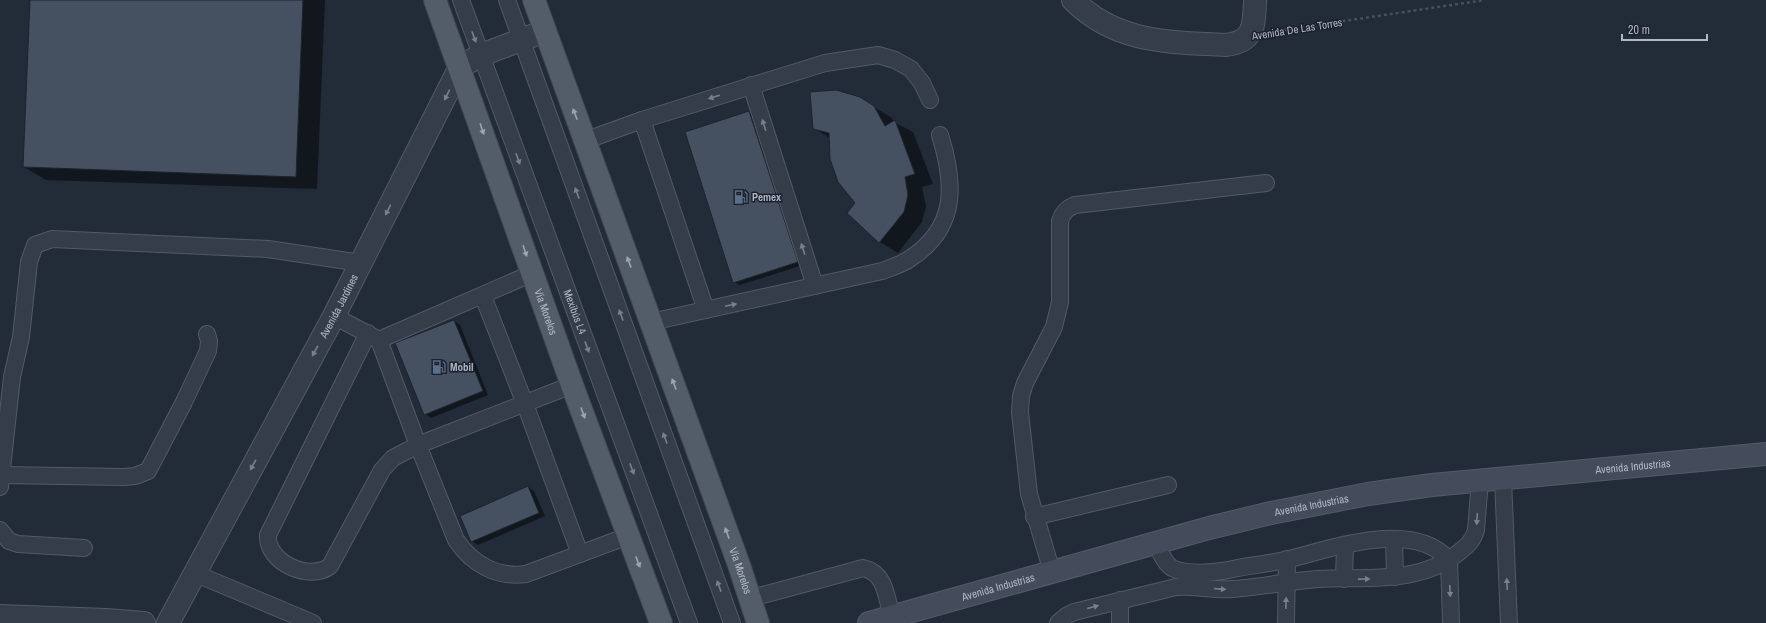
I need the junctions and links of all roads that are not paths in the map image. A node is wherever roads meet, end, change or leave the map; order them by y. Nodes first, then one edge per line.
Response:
1 (435, 0) edge
2 (461, 0) edge
3 (507, 0) edge
4 (534, 0) edge
5 (1074, 0) edge
6 (1255, 0) edge
7 (545, 31) junction
8 (522, 40) junction
9 (481, 55) junction
10 (460, 67) junction
11 (751, 85) junction
12 (930, 100) dead end
13 (642, 120) junction
14 (940, 135) dead end
15 (584, 141) junction
16 (1266, 183) dead end
17 (361, 263) junction
18 (533, 274) junction
19 (815, 286) junction
20 (483, 296) junction
21 (706, 310) junction
22 (334, 316) junction
23 (652, 322) junction
24 (208, 334) dead end
25 (374, 336) junction
26 (572, 385) junction
27 (525, 404) junction
28 (418, 445) junction
29 (1766, 454) edge
30 (1503, 479) junction
31 (1480, 480) junction
32 (1, 481) edge
33 (1168, 485) dead end
34 (1034, 517) junction
35 (0, 530) edge
36 (628, 536) junction
37 (1394, 539) junction
38 (1156, 543) junction
39 (1344, 545) junction
40 (84, 548) dead end
41 (580, 554) junction
42 (1287, 559) junction
43 (1449, 560) junction
44 (1052, 572) junction
45 (194, 573) junction
46 (1395, 577) junction
47 (1344, 578) junction
48 (1286, 582) junction
49 (748, 599) junction
50 (1120, 600) junction
51 (0, 616) edge
52 (892, 617) junction
53 (1059, 622) edge
54 (144, 623) edge
55 (168, 623) edge
56 (314, 623) edge
57 (661, 623) edge
58 (689, 623) edge
59 (732, 623) edge
60 (758, 623) edge
61 (869, 623) edge
62 (1120, 623) edge
63 (1286, 623) edge
64 (1451, 623) edge
65 (1509, 623) edge

1 - 10 main road, Vía Morelos
2 -> 9 lane, Mexibús L4
3 - 8 lane
4 - 7 main road, Vía Morelos
5 - 6 street, Avenida De Las Torres
7 - 8 street
15 -> 7 main road, Vía Morelos
8 - 9 street
59 -> 8 lane
9 - 10 street
9 -> 58 lane, Mexibús L4
10 -> 17 street, Avenida Jardines
10 -> 18 main road, Vía Morelos
11 - 12 lane
11 -> 13 lane
19 -> 11 lane
13 - 15 lane
13 - 21 lane
14 - 19 lane
23 -> 15 main road, Vía Morelos
16 - 34 lane
17 - 22 street, Avenida Jardines
17 - 32 lane
18 - 20 lane
18 - 26 main road, Vía Morelos
21 -> 19 lane
20 - 25 lane
20 - 27 lane
21 - 23 lane
22 - 25 lane
22 -> 45 street, Avenida Jardines
49 -> 23 main road, Vía Morelos
24 - 32 lane
25 - 28 lane
25 - 28 lane
26 - 27 lane
26 -> 36 main road, Vía Morelos
27 - 28 lane
27 - 41 lane
28 - 41 lane
29 - 30 main road, Avenida Industrias
30 - 31 main road, Avenida Industrias
65 -> 30 lane
31 - 38 main road, Avenida Industrias
31 -> 43 lane
33 - 34 lane
34 - 44 lane
35 - 40 lane
36 - 41 lane
36 -> 57 main road, Vía Morelos
37 - 39 lane
37 - 43 lane
37 - 46 lane
38 - 42 lane
38 - 44 main road, Avenida Industrias
39 - 42 lane
39 - 47 lane
42 - 48 lane
43 - 46 lane
43 -> 64 lane
44 - 52 main road, Avenida Industrias
45 - 55 street, Avenida Jardines
45 - 56 lane
47 -> 46 lane
47 - 48 lane
50 -> 48 lane
63 -> 48 lane
49 - 52 lane
49 - 60 main road, Vía Morelos
53 -> 50 lane
50 - 62 lane
51 - 54 street
52 - 61 main road, Avenida Industrias

